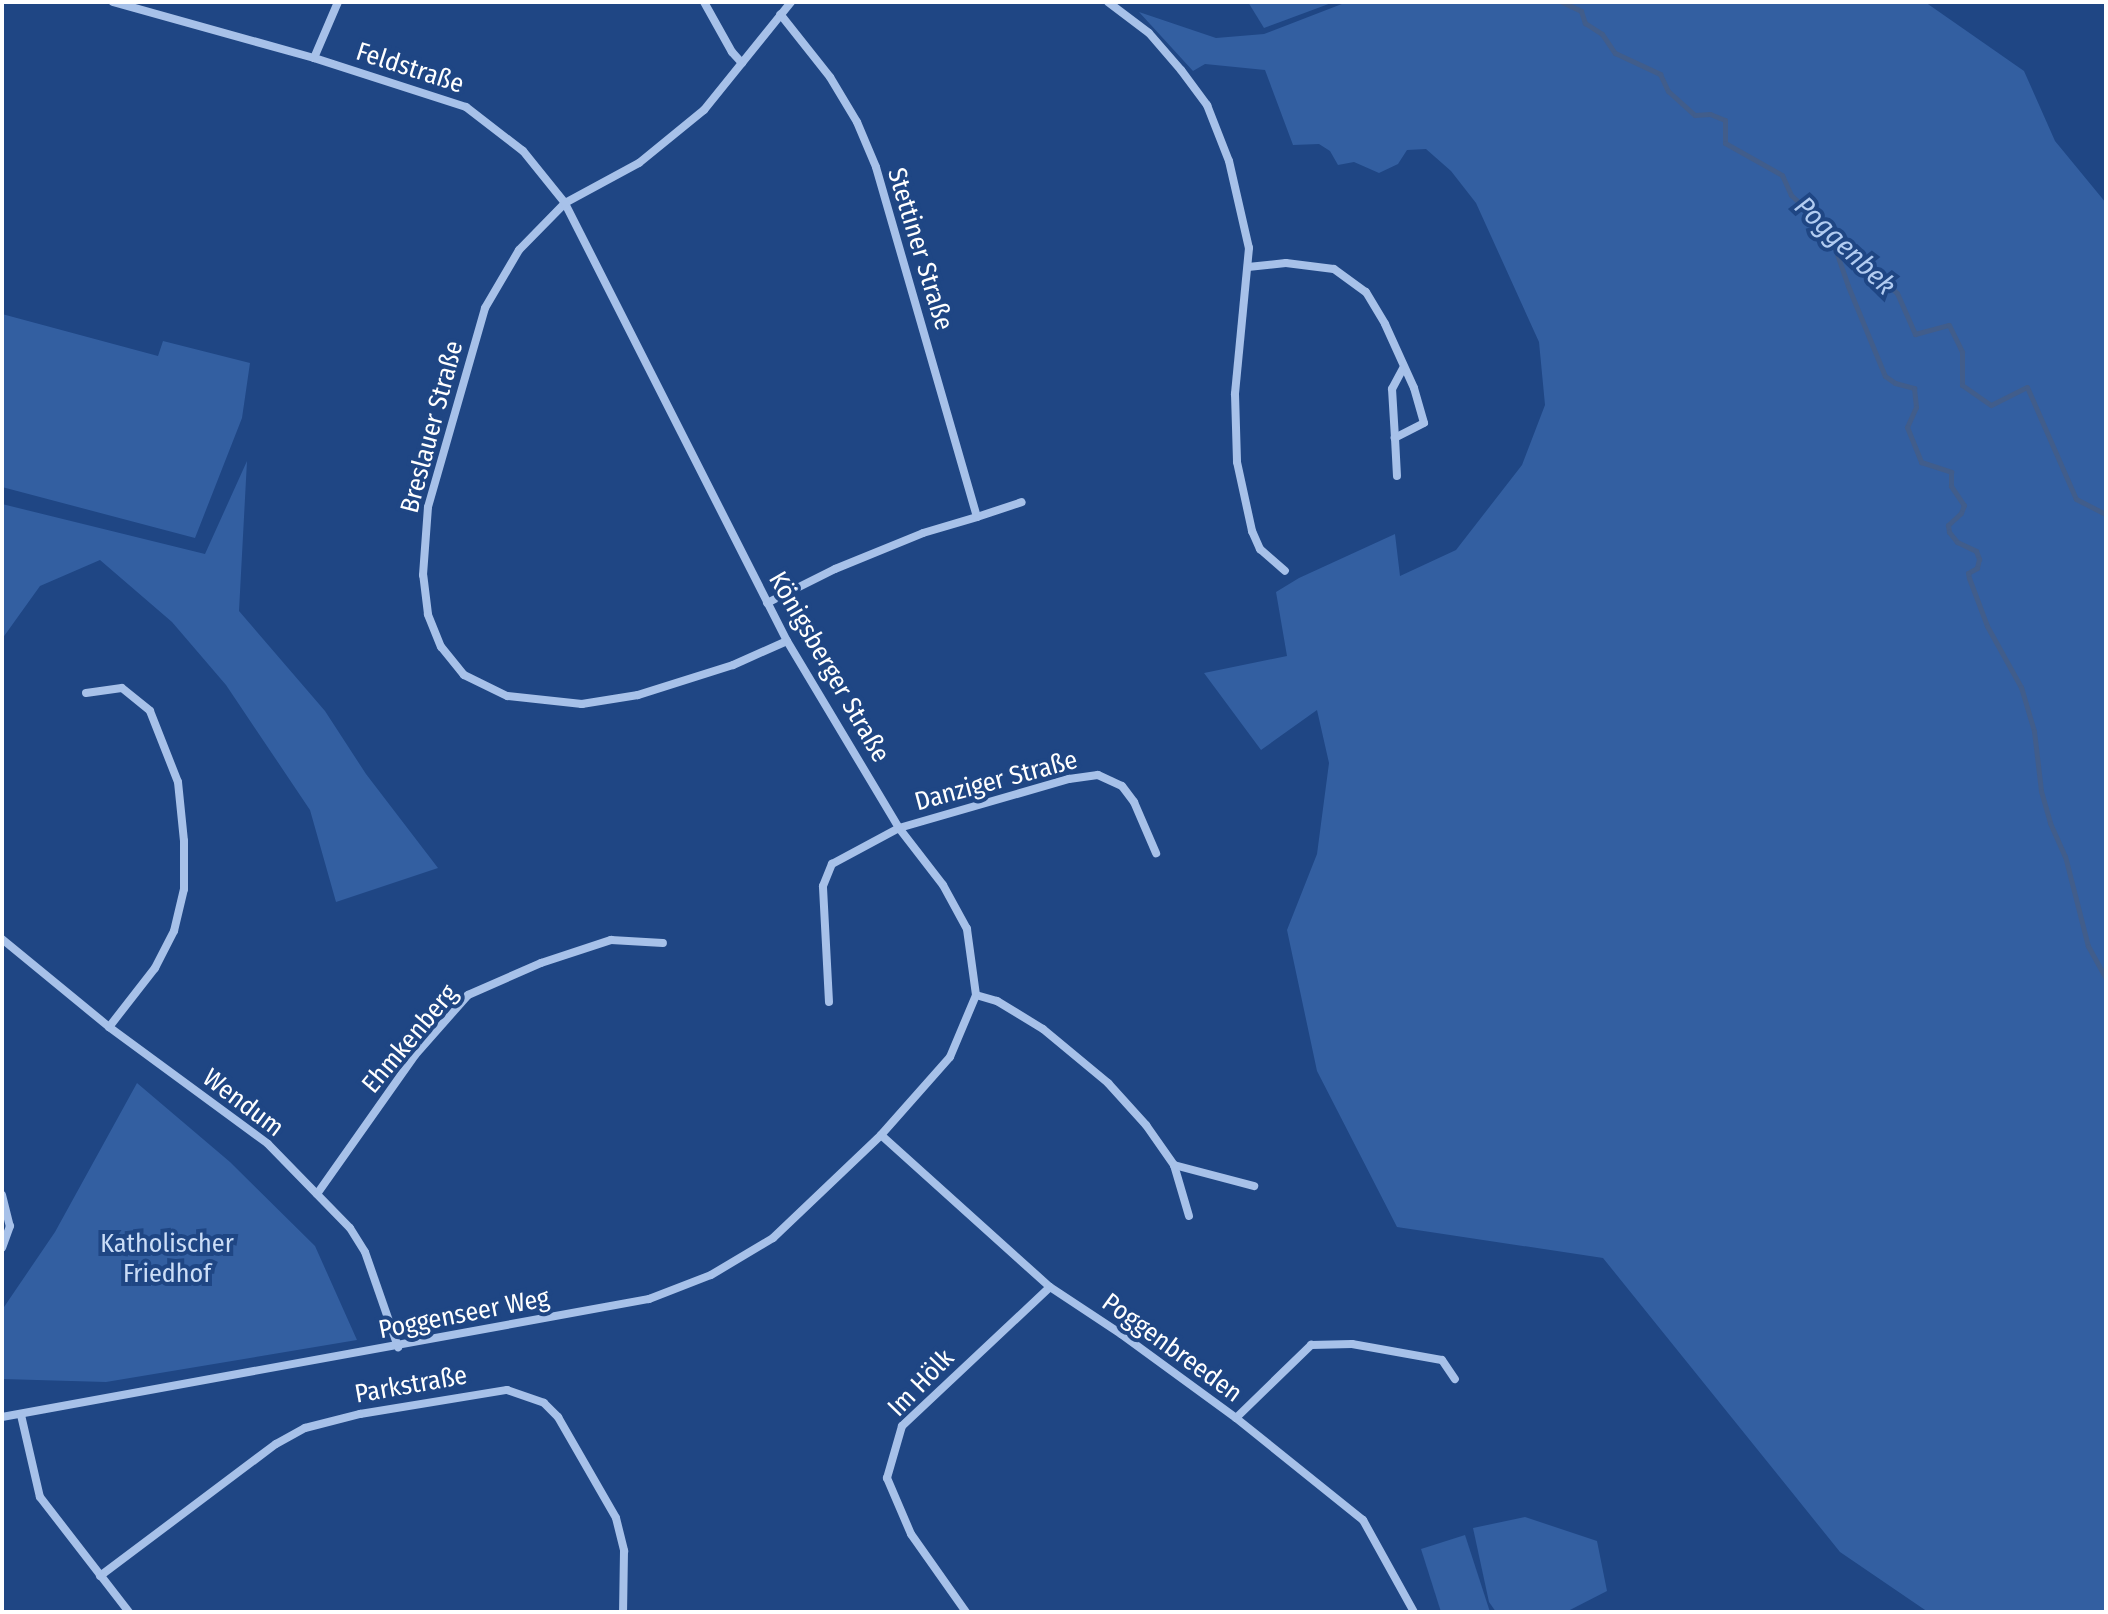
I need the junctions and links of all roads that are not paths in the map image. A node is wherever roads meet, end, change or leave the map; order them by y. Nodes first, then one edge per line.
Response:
1 (113, 2) edge
2 (338, 2) edge
3 (704, 2) edge
4 (791, 2) edge
5 (1108, 2) edge
6 (780, 14) junction
7 (314, 58) junction
8 (742, 63) junction
9 (565, 203) junction
10 (1248, 267) junction
11 (1403, 368) junction
12 (1395, 438) junction
13 (1397, 476) dead end
14 (1022, 502) dead end
15 (977, 517) junction
16 (1285, 571) dead end
17 (767, 603) junction
18 (787, 641) junction
19 (86, 693) dead end
20 (899, 828) junction
21 (1156, 853) dead end
22 (2, 939) edge
23 (663, 943) dead end
24 (976, 995) junction
25 (829, 1002) dead end
26 (109, 1027) junction
27 (881, 1135) junction
28 (1174, 1165) junction
29 (1254, 1186) dead end
30 (317, 1194) junction
31 (2, 1195) edge
32 (1189, 1216) dead end
33 (2, 1248) edge
34 (1050, 1287) junction
35 (398, 1347) junction
36 (1455, 1379) dead end
37 (21, 1415) junction
38 (2, 1417) edge
39 (1236, 1418) junction
40 (100, 1576) junction
41 (129, 1612) edge
42 (623, 1612) edge
43 (966, 1612) edge
44 (1414, 1612) edge

1 - 7 street, Feldstraße
2 - 7 street
3 - 8 street
4 - 6 street
5 - 10 street
6 - 8 street
6 - 15 street, Stettiner Straße
7 - 9 street, Feldstraße
8 - 9 street
9 - 17 street, Königsberger Straße
9 - 18 street, Breslauer Straße
10 - 11 street
10 - 16 street
11 - 12 street
11 - 12 street
12 - 13 street
14 - 15 street
15 - 17 street
17 - 18 street, Königsberger Straße
18 - 20 street, Königsberger Straße
19 - 26 street
20 - 21 street, Danziger Straße
20 - 24 street, Königsberger Straße
20 - 25 street
22 - 26 street, Wendum
23 - 30 street, Ehmkenberg
24 - 27 street
24 - 28 street
26 - 30 street, Wendum
27 - 34 street, Poggenbreeden
27 - 35 street, Poggenseer Weg
28 - 29 street
28 - 32 street
30 - 35 street, Wendum
31 - 33 street
34 - 39 street, Poggenbreeden
34 - 43 street, Im Hölk
35 - 37 street, Poggenseer Weg
36 - 39 street
37 - 38 street, Poggenseer Weg
37 - 40 street
39 - 44 street, Poggenbreeden
40 - 41 street
40 - 42 street, Parkstraße

